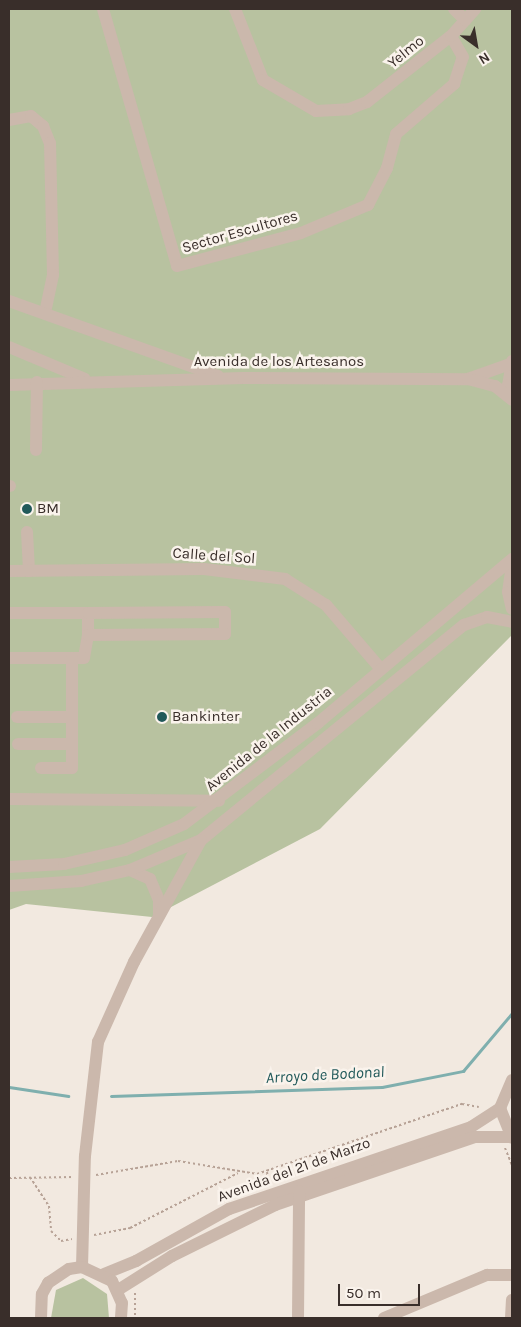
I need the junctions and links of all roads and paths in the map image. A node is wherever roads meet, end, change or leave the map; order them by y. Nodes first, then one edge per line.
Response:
1 (103, 9) edge
2 (235, 9) edge
3 (454, 9) edge
4 (476, 9) edge
5 (465, 20) junction
6 (451, 36) junction
7 (9, 120) edge
8 (9, 301) edge
9 (45, 312) junction
10 (9, 347) edge
11 (511, 362) edge
12 (225, 378) junction
13 (468, 379) junction
14 (90, 381) junction
15 (37, 382) junction
16 (12, 387) edge
17 (512, 399) edge
18 (36, 450) dead end
19 (27, 532) dead end
20 (512, 559) edge
21 (512, 564) edge
22 (9, 571) edge
23 (30, 571) junction
24 (512, 609) edge
25 (9, 613) edge
26 (88, 614) junction
27 (512, 622) edge
28 (88, 635) junction
29 (9, 658) edge
30 (72, 658) junction
31 (380, 668) junction
32 (17, 717) dead end
33 (72, 717) junction
34 (18, 744) dead end
35 (72, 744) junction
36 (41, 768) dead end
37 (9, 799) edge
38 (219, 801) junction
39 (201, 840) junction
40 (9, 867) edge
41 (130, 870) junction
42 (9, 886) edge
43 (159, 917) junction
44 (512, 1080) edge
45 (500, 1108) junction
46 (484, 1119) junction
47 (507, 1140) edge
48 (512, 1165) edge
49 (238, 1173) junction
50 (84, 1177) junction
51 (9, 1178) edge
52 (30, 1178) junction
53 (299, 1191) junction
54 (82, 1238) junction
55 (82, 1267) junction
56 (104, 1274) junction
57 (512, 1275) edge
58 (139, 1288) dead end
59 (118, 1290) junction
60 (512, 1300) edge
61 (41, 1318) edge
62 (121, 1318) edge
63 (135, 1318) edge
64 (298, 1318) edge
65 (384, 1318) edge
66 (511, 1318) edge

1 - 6 street, Sector Escultores
2 - 6 street, Yelmo
3 - 5 street
4 - 5 street, Yelmo
5 - 6 street, Yelmo
7 - 9 street
8 - 9 street
9 - 12 street
10 - 14 street, Avenida de los Artesanos
11 - 13 street, Avenida de los Artesanos
11 - 17 street
12 - 13 street, Avenida de los Artesanos
12 - 14 street, Avenida de los Artesanos
13 - 17 street, Avenida de los Artesanos
14 - 15 street, Avenida de los Artesanos
15 - 16 street, Avenida de los Artesanos
15 - 18 street
19 - 23 street
20 - 31 street, Avenida de la Industria
21 - 24 street
22 - 23 street, Calle del Sol
23 - 31 street, Calle del Sol
25 - 26 street
26 - 28 street
26 - 28 street
27 - 39 street
28 - 30 street
29 - 30 street
30 - 33 street
31 - 38 street, Avenida de la Industria
32 - 33 street
33 - 35 street
34 - 35 street
35 - 36 street
37 - 38 street
38 - 40 street, Avenida de la Industria
39 - 41 street
39 - 43 street
41 - 42 street
41 - 43 street
43 - 50 street
44 - 45 street
45 - 46 street, Avenida del 21 de Marzo
45 - 47 street
46 - 49 path
46 - 53 street, Avenida del 21 de Marzo
47 - 48 path
47 - 53 street, Avenida del 21 de Marzo
49 - 50 path
49 - 54 path
50 - 52 path
50 - 54 street
51 - 52 path
52 - 54 path
53 - 56 street, Avenida del 21 de Marzo
53 - 59 street, Avenida del 21 de Marzo
53 - 64 street
54 - 55 street
55 - 56 street
55 - 61 street
56 - 59 street
57 - 65 street
58 - 63 path
59 - 62 street
60 - 66 street

